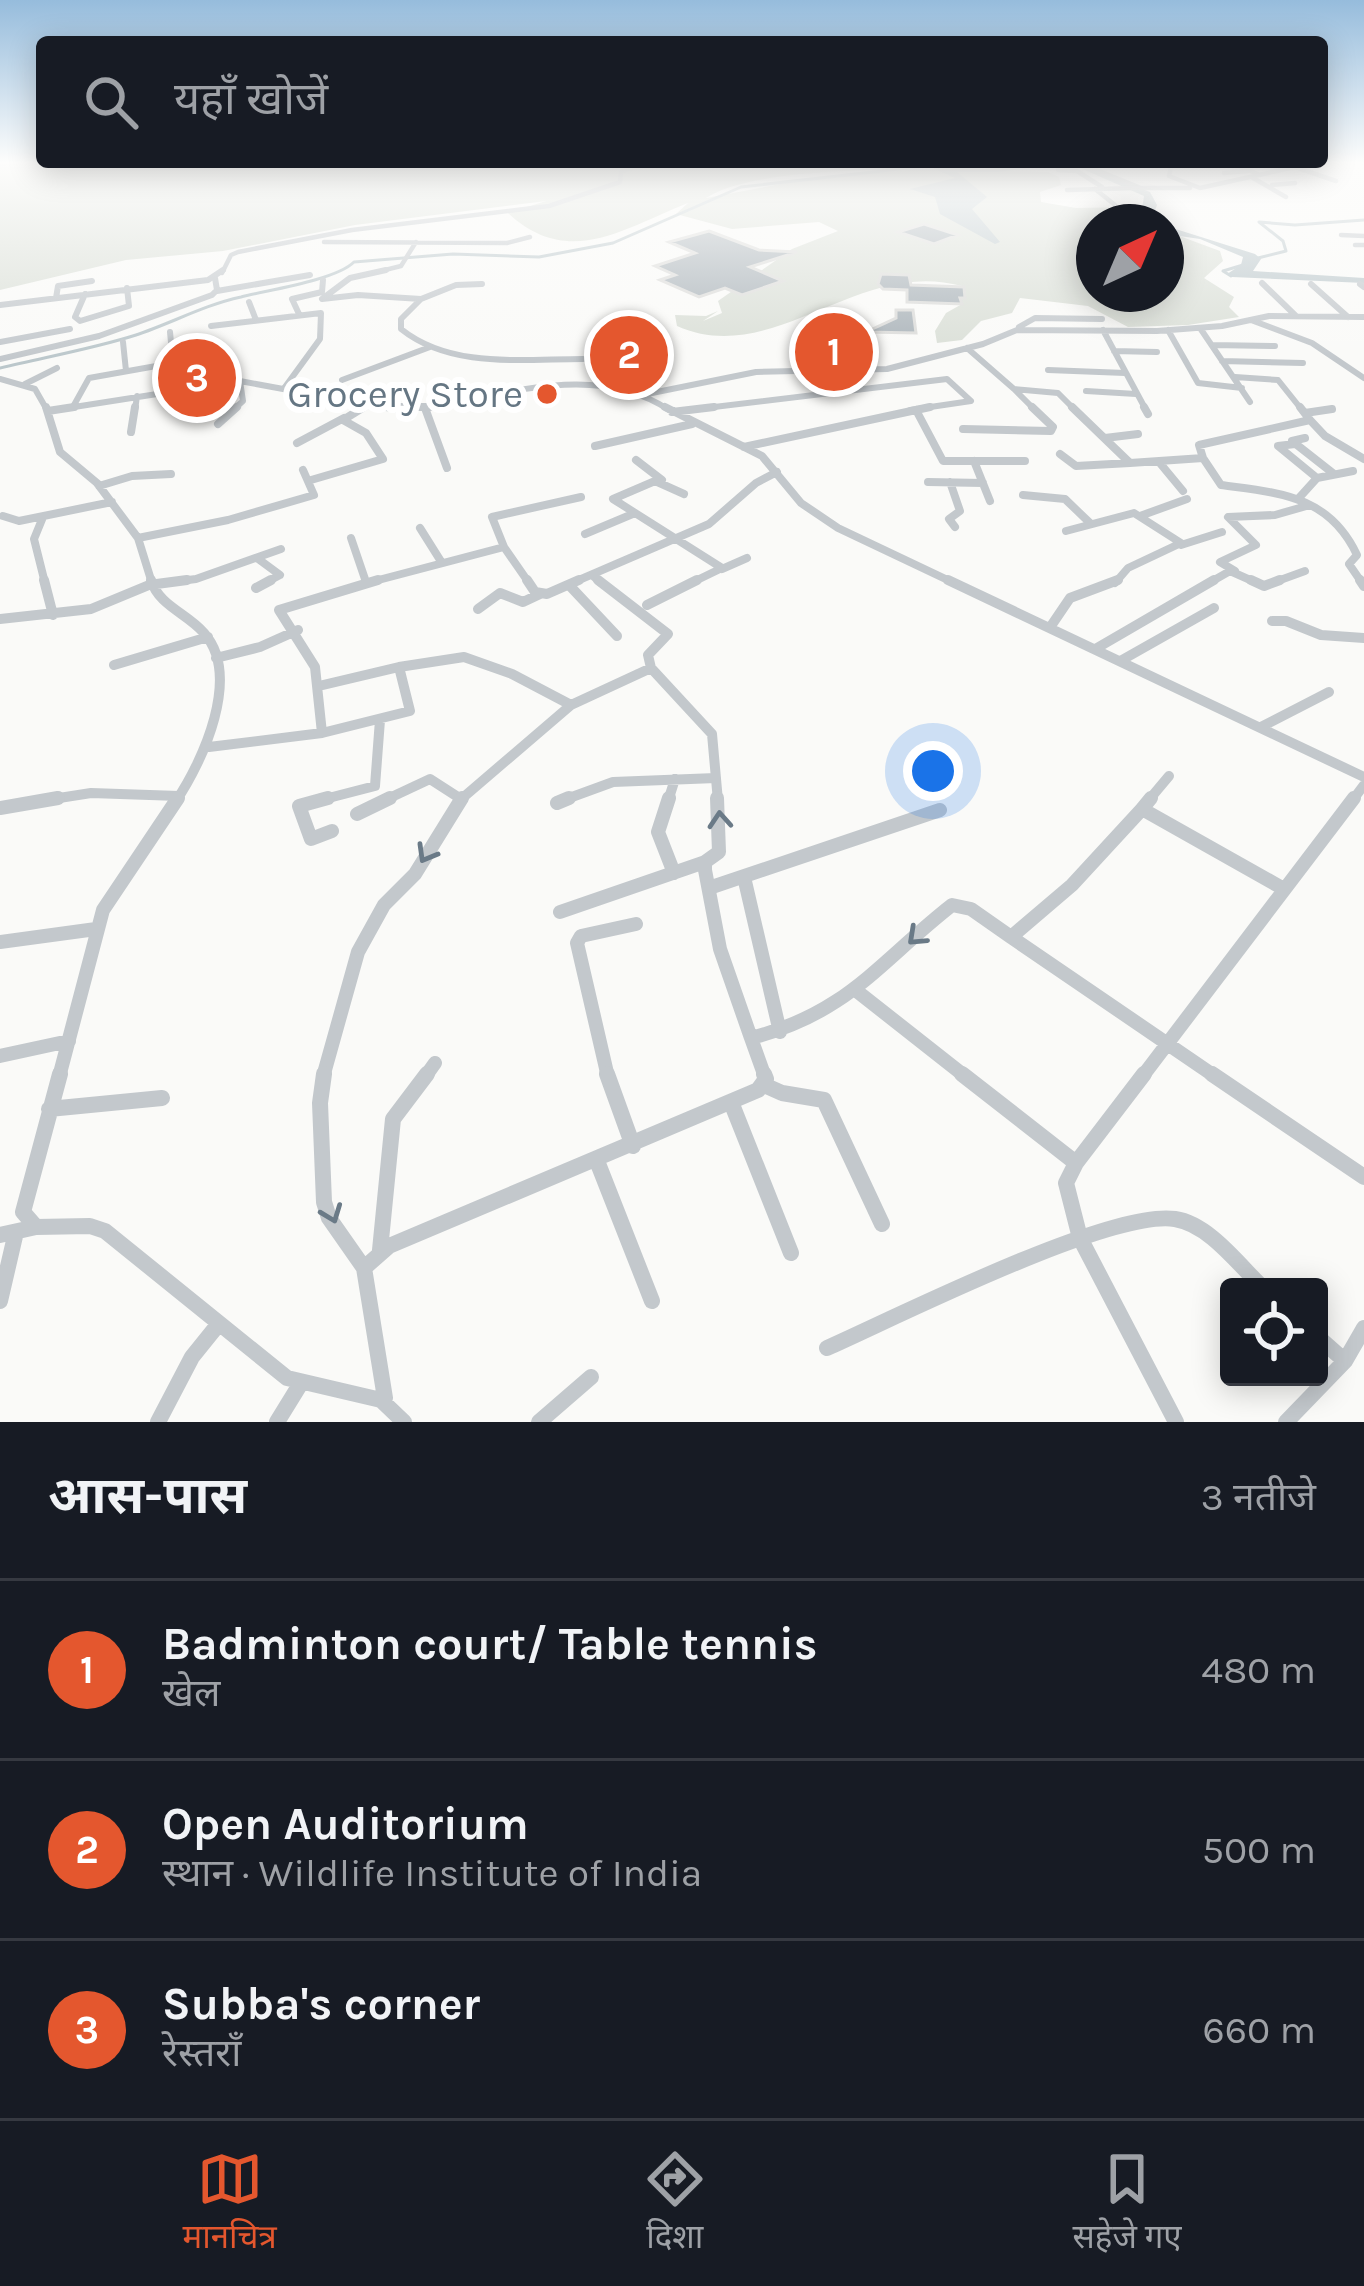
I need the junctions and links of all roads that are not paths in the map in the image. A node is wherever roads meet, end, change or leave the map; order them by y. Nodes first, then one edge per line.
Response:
1 (368, 228) edge
2 (530, 236) dead end
3 (1341, 236) dead end
4 (1362, 237) edge
5 (324, 242) dead end
6 (416, 242) junction
7 (114, 274) dead end
8 (310, 275) dead end
9 (215, 278) junction
10 (323, 280) dead end
11 (92, 281) dead end
12 (482, 284) dead end
13 (1262, 284) dead end
14 (1311, 284) dead end
15 (122, 289) junction
16 (217, 292) junction
17 (85, 293) junction
18 (56, 298) junction
19 (421, 299) junction
20 (249, 302) dead end
21 (0, 305) edge
22 (299, 314) junction
23 (1296, 316) junction
24 (1348, 317) junction
25 (1364, 317) edge
26 (1102, 319) dead end
27 (256, 320) junction
28 (1251, 320) junction
29 (211, 326) dead end
30 (1200, 328) junction
31 (70, 329) dead end
32 (1103, 330) junction
33 (1168, 330) junction
34 (170, 332) dead end
35 (1012, 332) junction
36 (0, 341) edge
37 (123, 342) dead end
38 (1211, 345) junction
39 (1275, 346) dead end
40 (430, 347) junction
41 (967, 348) junction
42 (1114, 351) junction
43 (1157, 352) dead end
44 (583, 358) dead end
45 (0, 359) edge
46 (925, 359) junction
47 (1222, 361) junction
48 (1303, 363) dead end
49 (57, 368) dead end
50 (1048, 370) dead end
51 (126, 371) junction
52 (1125, 373) junction
53 (1235, 377) junction
54 (1364, 377) edge
55 (0, 379) edge
56 (342, 380) dead end
57 (947, 380) junction
58 (240, 381) junction
59 (25, 384) junction
60 (285, 387) junction
61 (1242, 388) junction
62 (1015, 389) junction
63 (1086, 391) dead end
64 (644, 394) junction
65 (1136, 394) junction
66 (137, 396) junction
67 (1250, 402) dead end
68 (74, 405) junction
69 (366, 406) junction
70 (425, 408) junction
71 (916, 410) junction
72 (1332, 410) dead end
73 (48, 411) junction
74 (672, 412) junction
75 (1148, 414) dead end
76 (1308, 417) junction
77 (344, 418) junction
78 (218, 424) dead end
79 (692, 424) junction
80 (963, 429) dead end
81 (131, 432) dead end
82 (1138, 434) dead end
83 (1105, 438) junction
84 (1305, 438) dead end
85 (297, 443) dead end
86 (1295, 444) junction
87 (596, 446) dead end
88 (745, 447) junction
89 (1060, 454) dead end
90 (1203, 458) junction
91 (1364, 459) edge
92 (636, 460) dead end
93 (974, 461) junction
94 (1024, 461) dead end
95 (1159, 462) junction
96 (1130, 463) junction
97 (447, 468) dead end
98 (303, 470) dead end
99 (1353, 471) dead end
100 (777, 472) junction
101 (171, 474) dead end
102 (1334, 474) junction
103 (1317, 478) junction
104 (311, 480) junction
105 (664, 482) junction
106 (928, 482) dead end
107 (950, 482) junction
108 (983, 483) junction
109 (99, 486) junction
110 (683, 494) dead end
111 (1024, 495) dead end
112 (581, 497) dead end
113 (1298, 499) junction
114 (990, 501) dead end
115 (112, 502) junction
116 (1310, 505) junction
117 (635, 513) junction
118 (3, 516) edge
119 (1140, 516) junction
120 (43, 517) junction
121 (1091, 524) junction
122 (955, 527) dead end
123 (420, 528) dead end
124 (1066, 531) dead end
125 (1222, 532) dead end
126 (585, 534) dead end
127 (138, 538) junction
128 (351, 538) dead end
129 (674, 539) junction
130 (1180, 545) junction
131 (504, 547) junction
132 (1359, 547) edge
133 (281, 549) dead end
134 (257, 558) junction
135 (746, 558) dead end
136 (442, 563) junction
137 (722, 569) junction
138 (1235, 571) junction
139 (1305, 571) dead end
140 (592, 576) junction
141 (366, 582) junction
142 (149, 585) junction
143 (569, 586) junction
144 (1364, 586) edge
145 (256, 588) dead end
146 (540, 594) junction
147 (647, 605) dead end
148 (1214, 608) dead end
149 (478, 609) dead end
150 (53, 615) junction
151 (0, 619) edge
152 (1272, 621) dead end
153 (1051, 626) junction
154 (298, 630) junction
155 (617, 636) dead end
156 (208, 637) junction
157 (1364, 638) edge
158 (1097, 648) junction
159 (216, 658) junction
160 (1122, 660) junction
161 (114, 665) dead end
162 (399, 667) junction
163 (651, 668) junction
164 (323, 686) junction
165 (1329, 692) dead end
166 (571, 705) junction
167 (380, 721) junction
168 (1261, 728) junction
169 (322, 734) junction
170 (209, 747) junction
171 (1169, 776) dead end
172 (716, 778) junction
173 (675, 779) junction
174 (1364, 781) edge
175 (179, 796) junction
176 (461, 799) junction
177 (556, 802) dead end
178 (0, 808) edge
179 (1142, 808) junction
180 (940, 810) dead end
181 (357, 814) dead end
182 (332, 831) dead end
183 (705, 862) junction
184 (674, 873) junction
185 (744, 877) junction
186 (709, 888) junction
187 (1283, 889) junction
188 (560, 912) dead end
189 (636, 924) dead end
190 (96, 928) junction
191 (1011, 937) junction
192 (0, 942) edge
193 (859, 992) junction
194 (780, 1032) junction
195 (751, 1038) junction
196 (69, 1041) junction
197 (1166, 1044) junction
198 (0, 1056) edge
199 (435, 1063) dead end
200 (764, 1085) junction
201 (162, 1097) dead end
202 (730, 1102) junction
203 (49, 1109) junction
204 (633, 1146) junction
205 (597, 1161) junction
206 (1076, 1163) junction
207 (1364, 1177) edge
208 (882, 1224) dead end
209 (36, 1227) junction
210 (8, 1233) edge
211 (1080, 1238) junction
212 (380, 1250) junction
213 (790, 1253) dead end
214 (364, 1268) junction
215 (1252, 1278) edge
216 (0, 1301) edge
217 (652, 1301) dead end
218 (217, 1326) junction
219 (1364, 1328) edge
220 (1328, 1346) edge
221 (827, 1348) dead end
222 (1345, 1361) junction
223 (591, 1377) dead end
224 (301, 1384) junction
225 (385, 1398) junction
226 (158, 1422) edge
227 (277, 1422) edge
228 (404, 1422) edge
229 (538, 1422) edge
230 (1176, 1422) edge
231 (1286, 1422) edge

1 - 9 street
2 - 6 street
3 - 4 street
5 - 6 street
6 - 19 street
7 - 15 street
8 - 16 street
9 - 15 street
9 - 16 street
10 - 22 street
11 - 18 street
12 - 19 street
13 - 23 street
14 - 24 street
15 - 17 street
15 - 17 street
16 - 45 street
17 - 18 street
18 - 21 street
19 - 40 street
20 - 27 street
22 - 27 street
22 - 60 street
23 - 24 street
23 - 28 street
24 - 25 street
26 - 35 street
27 - 29 street
28 - 30 street
28 - 54 street
30 - 33 street
30 - 38 street
31 - 36 street
32 - 33 street
32 - 35 street
32 - 42 street
33 - 61 street
34 - 51 street
35 - 41 street
37 - 51 street
38 - 39 street
38 - 47 street
40 - 44 street
40 - 56 street
41 - 46 street
41 - 62 street
42 - 43 street
42 - 52 street
46 - 57 street
46 - 64 street
47 - 48 street
47 - 53 street
49 - 59 street
50 - 52 street
51 - 68 street
52 - 65 street
53 - 61 street
53 - 76 street
55 - 59 street
57 - 71 street
57 - 74 street
58 - 60 street
58 - 66 street
58 - 78 street
59 - 73 street
60 - 69 street
61 - 67 street
62 - 80 street
62 - 83 street
63 - 65 street
64 - 70 street
64 - 74 street
65 - 75 street
66 - 68 street
66 - 81 street
68 - 73 street
69 - 70 street
69 - 77 street
70 - 97 street
71 - 88 street
71 - 93 street
72 - 76 street
73 - 109 street
74 - 79 street
76 - 90 street
76 - 91 street
77 - 85 street
77 - 104 street
79 - 87 street
79 - 88 street
82 - 83 street
83 - 96 street
84 - 86 street
86 - 102 street
86 - 103 street
88 - 100 street
89 - 96 street
90 - 95 street
90 - 113 street
92 - 105 street
93 - 94 street
93 - 108 street
95 - 96 street
95 - 119 street
98 - 104 street
99 - 102 street
100 - 129 street
100 - 153 street
101 - 109 street
102 - 103 street
103 - 113 street
104 - 127 street
105 - 110 street
105 - 117 street
106 - 107 street
107 - 108 street
107 - 122 street
108 - 114 street
109 - 115 street
111 - 121 street
112 - 131 street
113 - 116 street
115 - 120 street
115 - 127 street
116 - 132 street
116 - 138 street
117 - 126 street
117 - 129 street
118 - 120 street
119 - 121 street
119 - 130 street
120 - 150 street
121 - 124 street
123 - 136 street
125 - 130 street
127 - 142 street
128 - 141 street
129 - 137 street
129 - 140 street
130 - 153 street
131 - 136 street
131 - 146 street
132 - 144 street
133 - 134 street
134 - 142 street
134 - 145 street
135 - 137 street
136 - 141 street
137 - 147 street
138 - 139 street
138 - 158 street
140 - 143 street
140 - 163 street
141 - 154 street
142 - 150 street
142 - 156 street
143 - 146 street
143 - 155 street
146 - 149 street
148 - 160 street
150 - 151 street
152 - 157 street
153 - 158 street
154 - 159 street
154 - 164 street
156 - 159 street
156 - 161 street
158 - 160 street
159 - 170 street
160 - 168 street
162 - 164 street
162 - 166 street
162 - 167 street
163 - 166 street
163 - 172 street
164 - 169 street
165 - 168 street
166 - 176 street
167 - 169 street
167 - 182 street
168 - 174 street
169 - 170 street
170 - 175 street
171 - 179 street
172 - 173 street
183 -> 172 street
173 - 177 street
173 - 184 street
174 - 187 street
175 - 178 street
175 - 190 street
176 - 181 street
176 -> 214 street
179 - 187 street
179 - 191 street
180 - 185 street
183 - 184 street
183 - 186 street
184 - 188 street
185 - 186 street
185 - 194 street
186 - 195 street
187 - 197 street
189 - 204 street
190 - 192 street
190 - 196 street
191 -> 193 street
191 - 197 street
193 - 194 street
193 - 206 street
194 - 195 street
195 - 200 street
196 - 198 street
196 - 203 street
197 - 206 street
197 - 207 street
199 - 212 street
200 - 202 street
200 - 208 street
201 - 203 street
202 - 204 street
202 - 213 street
203 - 209 street
204 - 205 street
205 - 212 street
205 - 217 street
206 - 211 street
209 - 210 street
209 - 218 street
210 - 216 street
211 - 215 street
211 - 221 street
211 - 230 street
212 - 214 street
214 - 225 street
218 - 224 street
218 - 226 street
219 - 222 street
220 - 222 street
222 - 231 street
223 - 229 street
224 - 225 street
224 - 227 street
225 - 228 street

